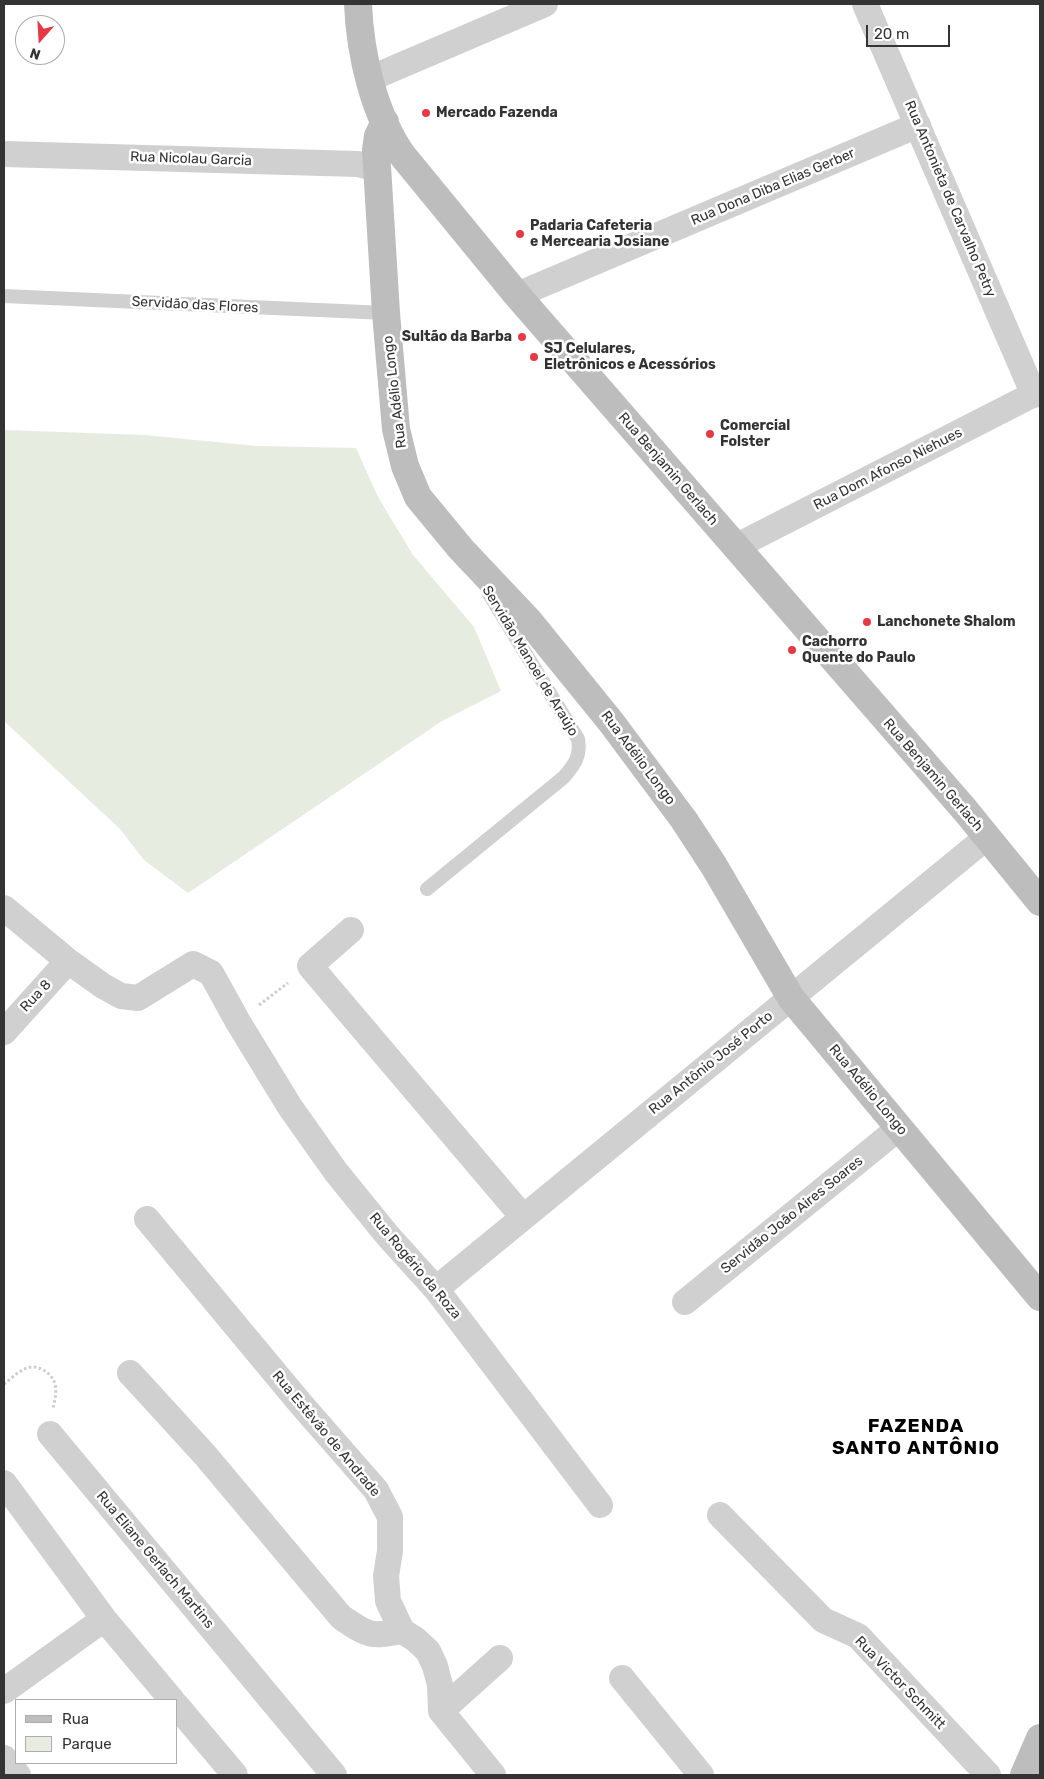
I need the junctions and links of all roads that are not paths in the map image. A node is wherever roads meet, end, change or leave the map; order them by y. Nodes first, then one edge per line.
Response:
1 (358, 4) edge
2 (545, 4) edge
3 (866, 4) edge
4 (369, 79) junction
5 (385, 122) junction
6 (918, 125) junction
7 (4, 154) edge
8 (403, 156) junction
9 (377, 169) junction
10 (517, 295) junction
11 (4, 296) edge
12 (386, 313) junction
13 (1037, 393) edge
14 (735, 547) junction
15 (461, 549) junction
16 (987, 837) junction
17 (427, 889) dead end
18 (1040, 902) edge
19 (4, 908) edge
20 (350, 930) dead end
21 (68, 961) junction
22 (791, 998) junction
23 (4, 1032) edge
24 (899, 1128) junction
25 (523, 1217) junction
26 (147, 1219) dead end
27 (436, 1289) junction
28 (1040, 1297) edge
29 (685, 1302) dead end
30 (130, 1373) dead end
31 (50, 1434) road end
32 (4, 1483) edge
33 (600, 1505) dead end
34 (720, 1515) dead end
35 (104, 1619) junction
36 (402, 1631) junction
37 (500, 1658) dead end
38 (622, 1678) dead end
39 (4, 1691) edge
40 (171, 1699) edge
41 (178, 1708) edge
42 (441, 1711) junction
43 (1040, 1738) edge
44 (4, 1758) edge
45 (18, 1775) edge
46 (235, 1775) edge
47 (334, 1775) edge
48 (494, 1775) edge
49 (701, 1775) edge
50 (988, 1775) edge
51 (1024, 1775) edge

1 - 4 street, Rua Benjamin Gerlach
2 - 4 street
3 - 6 street, Rua Antonieta de Carvalho Petry
4 - 5 street, Rua Benjamin Gerlach
5 - 8 street, Rua Benjamin Gerlach
5 - 9 street, Rua Adélio Longo
6 - 10 street, Rua Dona Diba Elias Gerber
6 - 13 street, Rua Antonieta de Carvalho Petry
7 - 9 street, Rua Nicolau Garcia
8 - 9 street
8 - 10 street, Rua Benjamin Gerlach
9 - 12 street, Rua Adélio Longo
10 - 14 street, Rua Benjamin Gerlach
11 - 12 lane, Servidão das Flores
12 - 15 street, Rua Adélio Longo
13 - 14 street, Rua Dom Afonso Niehues
14 - 16 street, Rua Benjamin Gerlach
15 - 17 lane, Servidão Manoel de Araújo
15 - 22 street, Rua Adélio Longo
16 - 18 street, Rua Benjamin Gerlach
16 - 22 street, Rua Antônio José Porto
19 - 21 street
20 - 25 street
21 - 23 street, Rua 8
21 - 27 street, Rua Rogério da Roza
22 - 24 street, Rua Adélio Longo
22 - 25 street, Rua Antônio José Porto
24 - 28 street, Rua Adélio Longo
24 - 29 street, Servidão João Aires Soares
25 - 27 street, Rua Antônio José Porto
26 - 36 street, Rua Estêvão de Andrade
27 - 33 street, Rua Rogério da Roza
30 - 36 street
31 - 47 street, Rua Eliane Gerlach Martins
32 - 35 street
34 - 50 street, Rua Victor Schmitt
35 - 39 street
35 - 40 street
36 - 42 street, Rua Estêvão de Andrade
37 - 42 street
38 - 49 street
41 - 46 street
42 - 48 street
43 - 51 street
44 - 45 street

